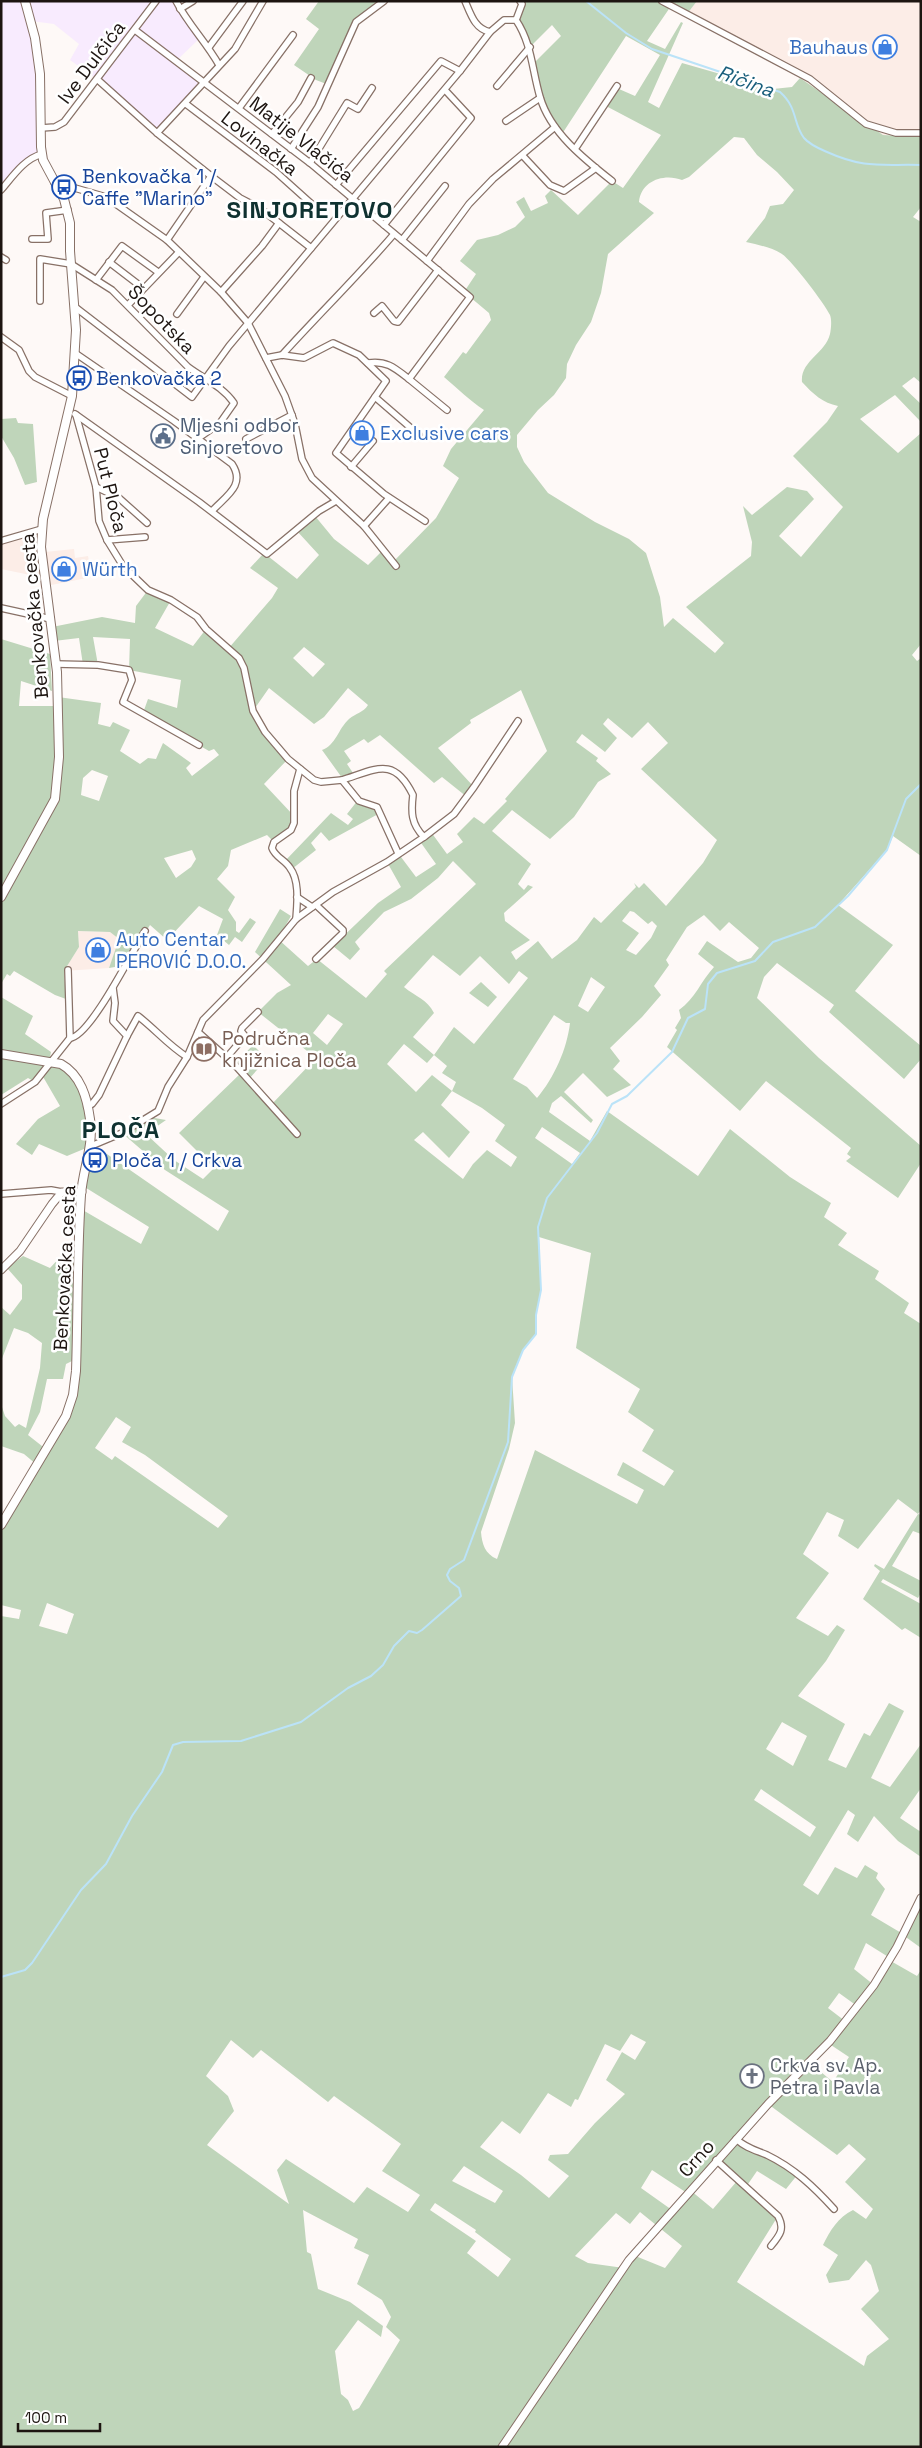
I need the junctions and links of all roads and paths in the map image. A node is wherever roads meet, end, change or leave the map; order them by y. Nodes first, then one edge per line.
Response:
1 (25, 1) edge
2 (156, 1) edge
3 (176, 1) edge
4 (193, 1) edge
5 (243, 1) edge
6 (263, 1) edge
7 (384, 1) edge
8 (465, 1) edge
9 (520, 1) edge
10 (662, 1) edge
11 (180, 9) junction
12 (516, 20) junction
13 (135, 30) junction
14 (490, 32) junction
15 (293, 35) dead end
16 (209, 47) junction
17 (530, 47) junction
18 (219, 65) junction
19 (460, 71) junction
20 (310, 78) dead end
21 (98, 80) junction
22 (204, 84) junction
23 (497, 86) dead end
24 (617, 86) dead end
25 (372, 88) dead end
26 (445, 90) junction
27 (540, 98) junction
28 (186, 104) junction
29 (239, 108) junction
30 (506, 122) dead end
31 (555, 127) junction
32 (40, 128) junction
33 (157, 133) junction
34 (921, 133) edge
35 (272, 134) junction
36 (292, 149) junction
37 (575, 149) junction
38 (42, 154) junction
39 (523, 156) junction
40 (310, 163) junction
41 (596, 168) junction
42 (211, 176) junction
43 (612, 181) dead end
44 (54, 182) junction
45 (336, 185) junction
46 (445, 186) dead end
47 (1, 190) edge
48 (352, 198) junction
49 (314, 207) dead end
50 (68, 210) junction
51 (279, 224) junction
52 (384, 225) junction
53 (394, 234) junction
54 (32, 239) dead end
55 (167, 240) junction
56 (402, 240) junction
57 (311, 248) junction
58 (179, 252) junction
59 (427, 261) junction
60 (109, 262) junction
61 (71, 264) junction
62 (438, 270) junction
63 (158, 272) junction
64 (204, 277) junction
65 (96, 280) junction
66 (143, 288) junction
67 (221, 292) junction
68 (40, 302) dead end
69 (128, 305) junction
70 (75, 307) junction
71 (374, 313) dead end
72 (177, 314) dead end
73 (248, 323) junction
74 (1, 337) edge
75 (75, 353) junction
76 (282, 355) junction
77 (266, 358) junction
78 (368, 363) junction
79 (206, 379) junction
80 (409, 379) junction
81 (72, 396) junction
82 (376, 397) junction
83 (447, 410) dead end
84 (72, 413) junction
85 (292, 415) junction
86 (419, 434) dead end
87 (197, 439) junction
88 (246, 439) dead end
89 (373, 442) dead end
90 (352, 467) junction
91 (96, 487) junction
92 (389, 498) junction
93 (336, 500) junction
94 (212, 511) junction
95 (424, 521) dead end
96 (147, 523) dead end
97 (364, 526) junction
98 (42, 529) junction
99 (145, 537) dead end
100 (106, 540) junction
101 (1, 541) edge
102 (396, 566) dead end
103 (1, 608) edge
104 (51, 618) junction
105 (56, 664) junction
106 (518, 721) dead end
107 (199, 745) dead end
108 (300, 769) junction
109 (342, 780) junction
110 (424, 837) junction
111 (398, 853) junction
112 (1, 897) edge
113 (298, 897) junction
114 (314, 906) junction
115 (296, 919) junction
116 (145, 930) dead end
117 (316, 959) dead end
118 (68, 970) dead end
119 (113, 988) junction
120 (258, 1012) dead end
121 (198, 1032) junction
122 (127, 1036) junction
123 (70, 1038) junction
124 (1, 1054) edge
125 (187, 1057) junction
126 (227, 1057) junction
127 (49, 1062) junction
128 (1, 1104) edge
129 (88, 1106) junction
130 (297, 1134) dead end
131 (91, 1146) junction
132 (62, 1192) junction
133 (82, 1192) junction
134 (1, 1194) edge
135 (1, 1270) edge
136 (1, 1524) edge
137 (921, 1898) edge
138 (736, 2139) junction
139 (716, 2160) junction
140 (834, 2209) dead end
141 (771, 2246) dead end
142 (502, 2447) edge

1 - 32 main road, Benkovačka cesta
2 - 13 street, Ive Dulčića
3 - 11 street
4 - 11 street
5 - 16 street
6 - 18 street
7 - 36 street
8 - 14 street
9 - 12 street
10 - 34 street
11 - 16 street
12 - 14 street
12 - 17 street
13 - 21 street, Ive Dulčića
13 - 22 street, Matije Vlačića
14 - 19 street
15 - 29 street
16 - 18 street
17 - 23 street
17 - 27 street
18 - 22 street
19 - 26 street
19 - 45 street
20 - 35 street
21 - 32 street, Ive Dulčića
21 - 33 street
22 - 28 street
22 - 29 street, Matije Vlačića
24 - 37 street
25 - 40 street
26 - 48 street
26 - 52 street
27 - 30 street
27 - 31 street
28 - 33 street
28 - 49 street, Lovinačka
29 - 35 street, Matije Vlačića
31 - 37 street
31 - 39 street
32 - 38 main road, Benkovačka cesta
33 - 42 street
35 - 36 street, Matije Vlačića
36 - 40 street, Matije Vlačića
37 - 41 street
38 - 44 main road, Benkovačka cesta
38 - 47 street
39 - 41 street
39 - 59 street
40 - 45 street, Matije Vlačića
41 - 43 street
42 - 51 street
42 - 55 street
44 - 50 main road, Benkovačka cesta
44 - 55 street
45 - 48 street, Matije Vlačića
46 - 56 street
48 - 52 street, Matije Vlačića
48 - 57 street
50 - 54 street
50 - 61 main road, Benkovačka cesta
51 - 57 street
51 - 67 street
52 - 53 street, Matije Vlačića
53 - 56 street, Matije Vlačića
53 - 76 street
55 - 58 street
56 - 59 street, Matije Vlačića
57 - 73 street
58 - 63 street
58 - 64 street
59 - 62 street, Matije Vlačića
60 - 63 street
60 - 65 street
60 - 66 street
61 - 65 street, Šopotska
61 - 68 street
61 - 70 main road, Benkovačka cesta
62 - 71 street
62 - 80 street, Matije Vlačića
63 - 66 street
64 - 67 street
64 - 72 street
65 - 69 street, Šopotska
66 - 69 street
67 - 73 street
69 - 79 street, Šopotska
70 - 75 main road, Benkovačka cesta
70 - 79 street
73 - 77 street
73 - 79 street
74 - 81 street
75 - 81 main road, Benkovačka cesta
75 - 87 street
76 - 77 street
76 - 78 street
77 - 85 street
78 - 80 street
78 - 82 street
79 - 87 street, Šopotska
80 - 83 street
81 - 84 main road, Benkovačka cesta
82 - 86 street
82 - 90 street
84 - 91 street, Put Ploča
84 - 94 street
84 - 98 main road, Benkovačka cesta
85 - 88 street
85 - 93 street
87 - 94 street
89 - 90 street
90 - 92 street
91 - 96 street
91 - 100 street, Put Ploča
92 - 95 street
92 - 97 street
93 - 94 street
93 - 97 street
97 - 102 street
98 - 101 street
98 - 104 main road, Benkovačka cesta
99 - 100 street
100 - 108 street, Put Ploča
103 - 104 street
104 - 105 main road, Benkovačka cesta
105 - 107 street
105 - 112 main road, Benkovačka cesta
106 - 110 street
108 - 109 street, Put Ploča
108 - 113 street
109 - 110 street, Put Ploča
109 - 111 street
110 - 111 street
111 - 114 street
113 - 114 street
113 - 115 street
114 - 115 street
114 - 117 street
115 - 121 street
116 - 119 street
118 - 123 street
119 - 122 street
119 - 123 street
120 - 126 street
121 - 125 street
121 - 126 street
122 - 125 street
122 - 129 street
123 - 127 street
124 - 127 main road, Benkovačka cesta
125 - 131 street
126 - 130 street
127 - 128 street
127 - 129 main road, Benkovačka cesta
129 - 131 main road, Benkovačka cesta
131 - 133 main road, Benkovačka cesta
132 - 133 street
132 - 134 street
132 - 135 street
133 - 136 main road, Benkovačka cesta
137 - 138 street, Crno
138 - 139 street, Crno
138 - 140 street
139 - 141 street
139 - 142 street, Crno

